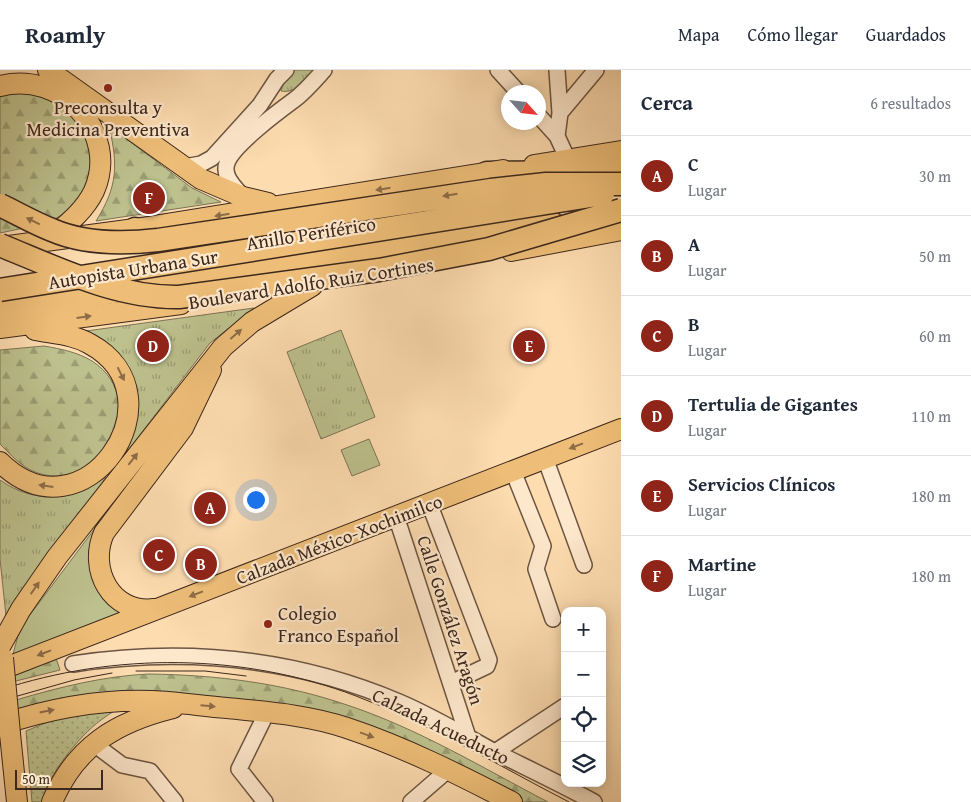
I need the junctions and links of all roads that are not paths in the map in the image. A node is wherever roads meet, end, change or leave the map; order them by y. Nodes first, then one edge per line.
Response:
1 (48, 70) edge
2 (286, 70) edge
3 (324, 70) edge
4 (498, 70) edge
5 (557, 70) edge
6 (596, 70) edge
7 (512, 85) edge
8 (0, 86) edge
9 (560, 113) junction
10 (546, 124) edge
11 (557, 136) junction
12 (621, 151) edge
13 (568, 160) junction
14 (184, 167) junction
15 (621, 172) edge
16 (486, 173) junction
17 (621, 184) edge
18 (621, 191) edge
19 (243, 198) junction
20 (0, 205) edge
21 (621, 205) edge
22 (280, 206) junction
23 (621, 212) edge
24 (135, 229) junction
25 (621, 230) edge
26 (45, 241) junction
27 (0, 246) edge
28 (203, 250) junction
29 (520, 250) junction
30 (0, 282) edge
31 (312, 286) junction
32 (0, 290) edge
33 (0, 302) edge
34 (0, 310) edge
35 (9, 326) edge
36 (216, 355) junction
37 (621, 429) edge
38 (545, 458) junction
39 (0, 462) edge
40 (513, 471) junction
41 (429, 504) junction
42 (396, 516) junction
43 (584, 565) dead end
44 (159, 609) junction
45 (553, 619) dead end
46 (1, 652) edge
47 (73, 664) dead end
48 (451, 684) junction
49 (185, 704) junction
50 (561, 709) edge
51 (267, 712) junction
52 (5, 729) edge
53 (468, 737) junction
54 (94, 744) junction
55 (495, 752) junction
56 (449, 769) junction
57 (17, 802) edge
58 (52, 802) edge
59 (175, 802) edge
60 (265, 802) edge
61 (410, 802) edge
62 (512, 802) edge
63 (594, 802) edge

1 - 14 main road
2 - 14 street
3 - 19 street
4 - 7 street
5 - 9 street
6 - 9 street
8 - 26 main road
9 - 11 street
10 - 11 street
11 - 13 street
12 - 13 main road
13 - 16 main road
14 - 19 main road
15 - 16 highway
16 -> 22 main road
17 -> 20 highway, bridge
17 - 28 highway, Anillo Periférico
18 - 32 highway, Autopista Urbana Sur, bridge
19 - 22 main road
21 - 33 highway, Autopista Urbana Sur, bridge
22 -> 24 main road
23 - 27 highway, bridge
23 - 29 highway
23 - 34 highway, Anillo Periférico
24 - 26 main road
24 - 28 highway
25 - 29 main road, Boulevard Adolfo Ruiz Cortines
26 - 27 main road
28 - 30 highway, Anillo Periférico
29 - 31 main road, Boulevard Adolfo Ruiz Cortines
35 -> 31 main road, Boulevard Adolfo Ruiz Cortines
36 -> 31 main road
35 -> 39 main road
36 - 44 main road
46 -> 36 main road
37 -> 38 main road, Calzada México-Xochimilco
38 - 40 main road, Calzada México-Xochimilco
38 - 43 street
40 - 41 main road, Calzada México-Xochimilco
40 - 45 street
41 - 42 main road, Calzada México-Xochimilco
41 - 48 street
42 -> 44 main road, Calzada México-Xochimilco
42 - 48 street, Calle González Aragón
44 -> 46 main road, Calzada México-Xochimilco
46 - 52 main road, bridge
47 - 53 street, Calzada Acueducto
48 - 53 street, Calle González Aragón
49 -> 51 main road, Calzada Acueducto
52 -> 49 main road, Calzada Acueducto
49 - 54 main road
50 - 55 street
51 -> 56 main road, Calzada Acueducto
51 - 60 street
52 - 57 main road
53 - 55 street, Calzada Acueducto
54 - 58 main road
54 - 59 street
55 - 63 street, Calzada Acueducto
56 - 61 street
56 - 62 main road, Calzada Acueducto

